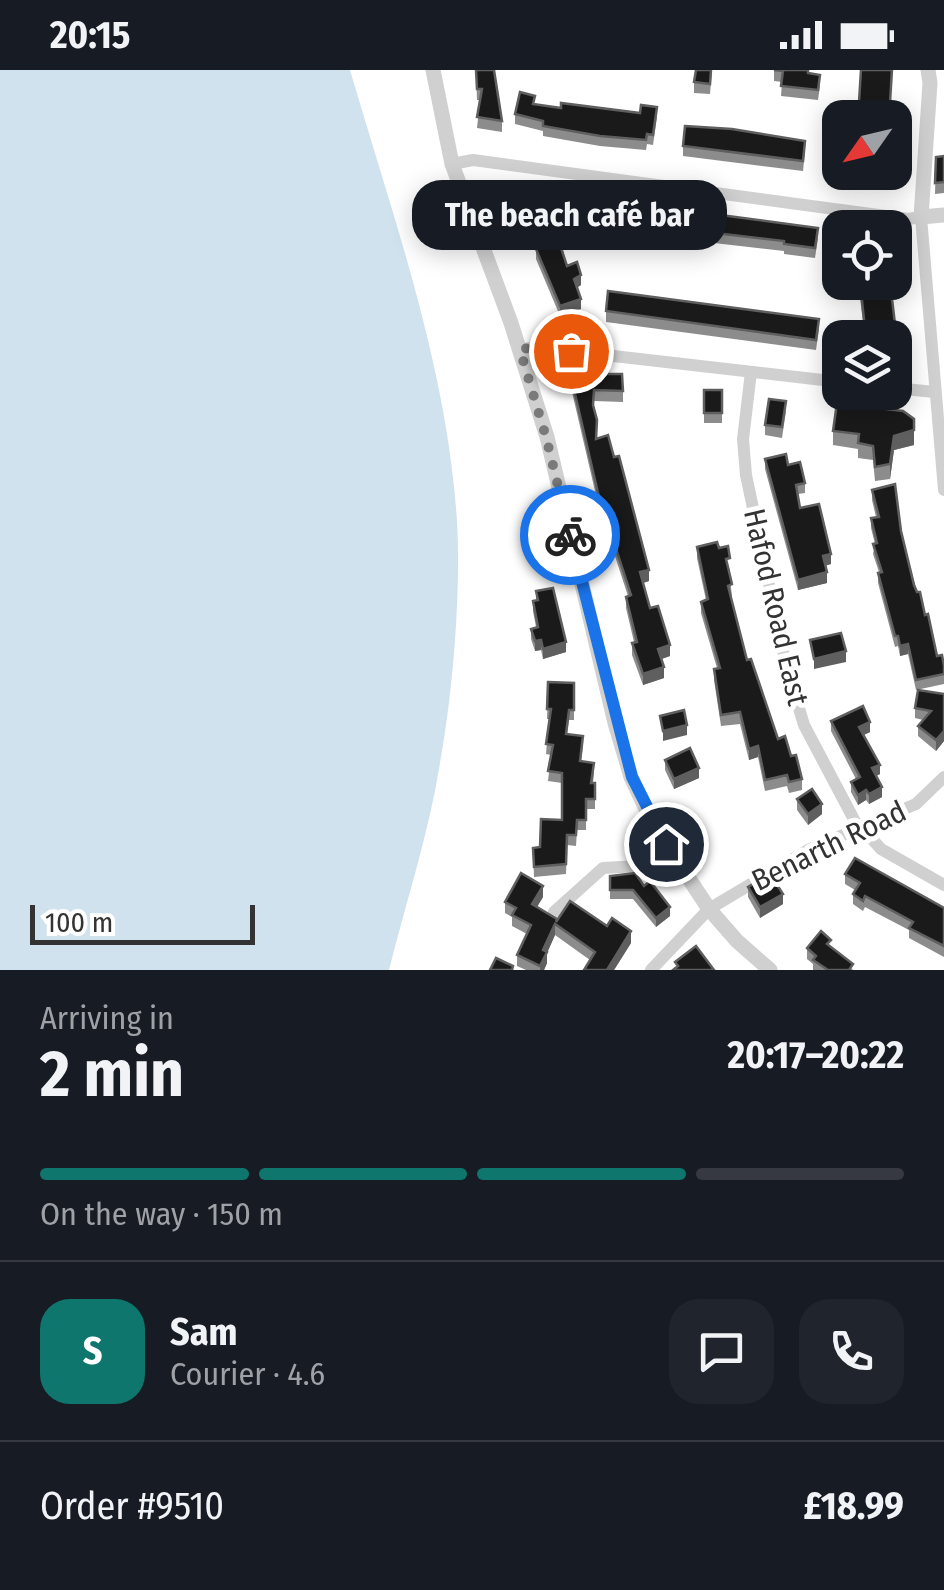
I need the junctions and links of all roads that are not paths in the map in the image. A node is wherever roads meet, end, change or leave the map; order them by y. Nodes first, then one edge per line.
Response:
1 (434, 70) edge
2 (928, 70) edge
3 (452, 164) junction
4 (944, 216) edge
5 (921, 217) junction
6 (520, 350) junction
7 (751, 372) junction
8 (822, 380) edge
9 (912, 390) edge
10 (934, 392) junction
11 (944, 490) edge
12 (944, 777) edge
13 (861, 828) junction
14 (678, 864) junction
15 (944, 885) edge
16 (709, 909) junction
17 (554, 912) edge
18 (651, 970) edge
19 (770, 970) edge

1 - 3 street
2 - 5 street
3 - 5 street
3 - 6 street
4 - 5 street
5 - 10 street
6 - 7 street
6 - 14 street
7 - 8 street
7 - 13 street, Hafod Road East
9 - 10 street
10 - 11 street
12 - 13 street, Benarth Road
13 - 15 street
13 - 16 street, Benarth Road
14 - 16 street
14 - 17 street
16 - 18 street, Benarth Road
16 - 19 street

